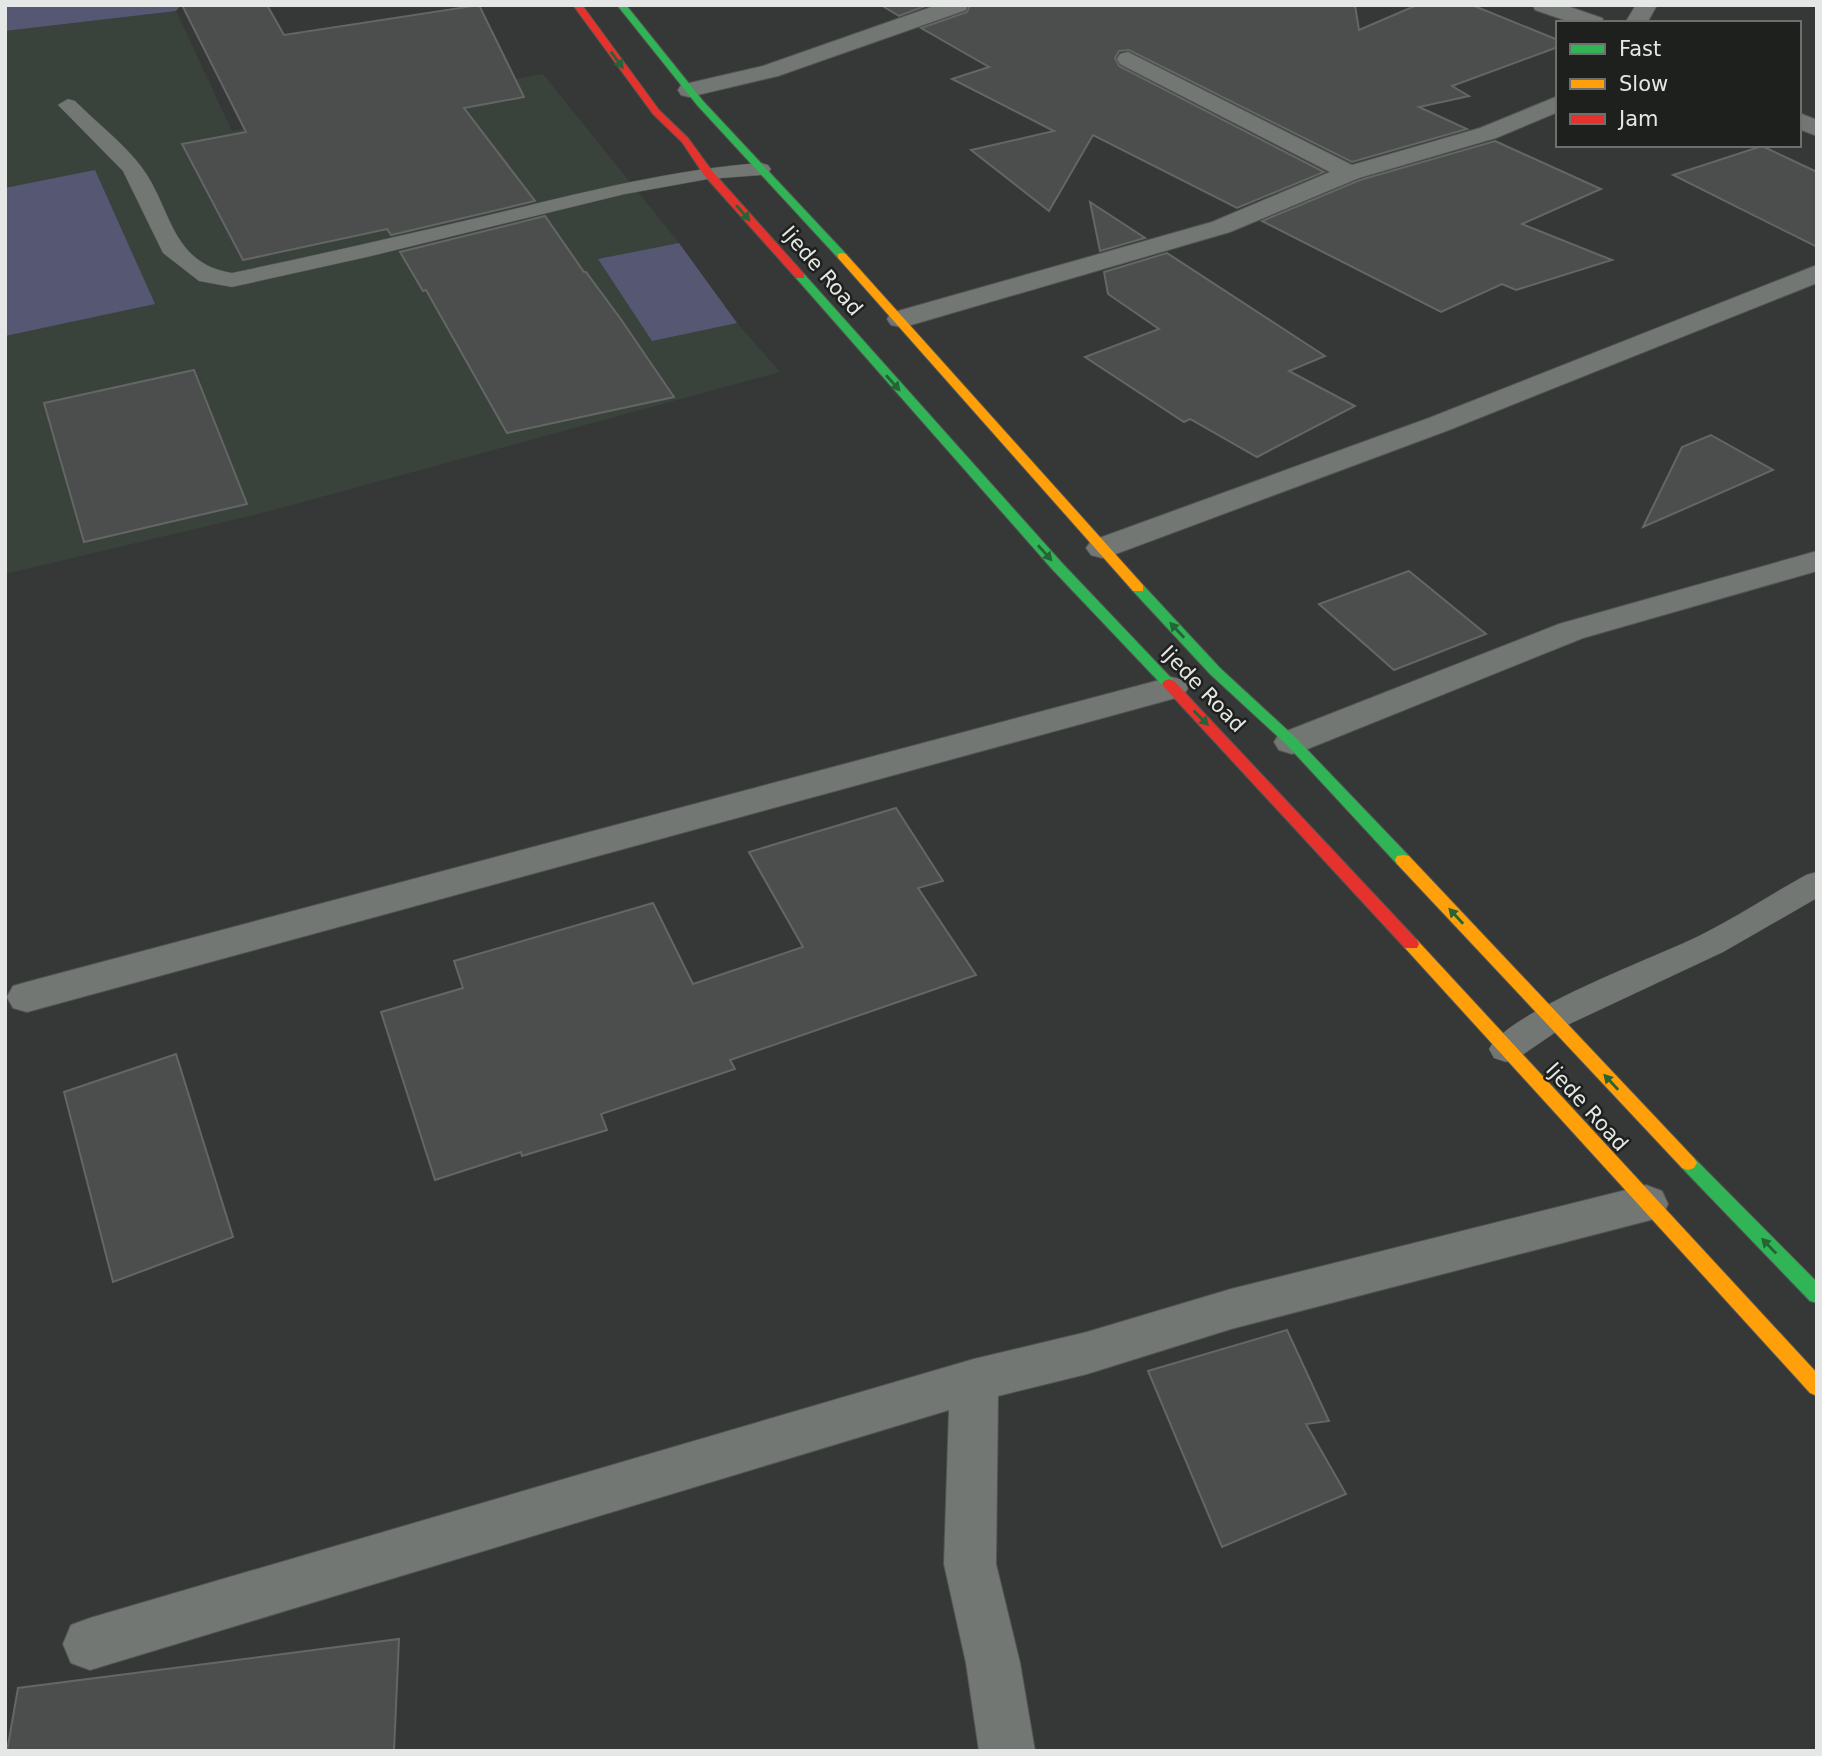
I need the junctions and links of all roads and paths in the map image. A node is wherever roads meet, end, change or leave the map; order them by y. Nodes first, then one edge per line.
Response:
1 (577, 5) edge
2 (621, 5) edge
3 (958, 5) edge
4 (1543, 5) edge
5 (1647, 5) edge
6 (1588, 21) edge
7 (1637, 21) edge
8 (1128, 59) dead end
9 (689, 90) junction
10 (1556, 104) edge
11 (68, 105) dead end
12 (1801, 121) edge
13 (1817, 129) edge
14 (761, 169) junction
15 (708, 173) junction
16 (1350, 173) junction
17 (1817, 273) edge
18 (901, 319) junction
19 (1102, 548) junction
20 (1817, 561) edge
21 (1171, 688) junction
22 (1292, 742) junction
23 (1817, 883) edge
24 (27, 997) dead end
25 (1551, 1018) junction
26 (1506, 1049) junction
27 (1646, 1204) junction
28 (1817, 1295) edge
29 (974, 1381) junction
30 (1817, 1387) edge
31 (90, 1644) dead end
32 (1007, 1751) edge

1 -> 15 main road, Ijede Road
2 - 9 main road, Ijede Road
3 - 9 street
4 - 6 street
5 - 7 street
8 - 16 street
9 - 14 main road, Ijede Road
10 - 16 street
11 - 15 lane
12 - 13 street
14 - 15 lane
14 - 18 main road, Ijede Road
15 -> 21 main road, Ijede Road
16 - 18 street
17 - 19 street
18 - 19 main road, Ijede Road
22 -> 19 main road, Ijede Road
20 - 22 street
21 - 24 street
21 -> 26 main road, Ijede Road
25 -> 22 main road, Ijede Road
23 - 25 lane
25 - 26 lane
28 -> 25 main road, Ijede Road
26 - 27 main road, Ijede Road
27 - 29 street
27 - 30 main road, Ijede Road
29 - 31 street
29 - 32 street

